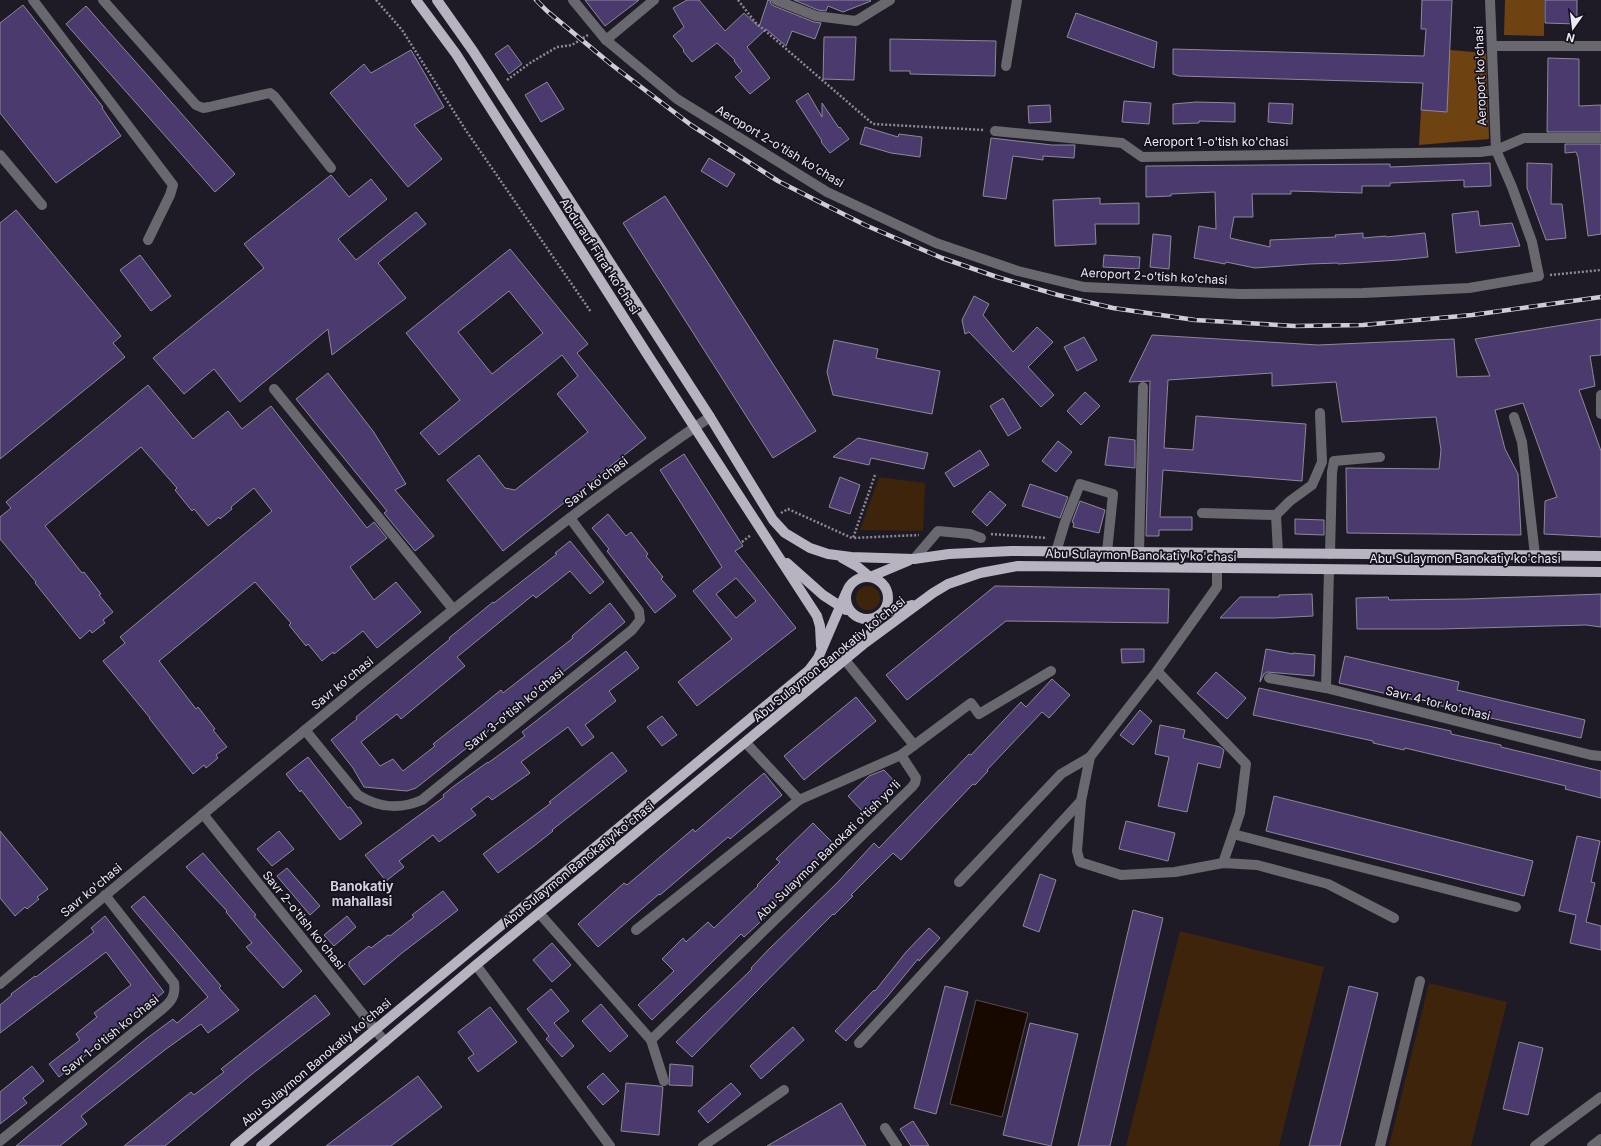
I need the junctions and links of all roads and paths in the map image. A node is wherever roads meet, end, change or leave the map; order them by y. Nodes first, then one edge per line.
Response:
1 (33, 0) edge
2 (103, 0) edge
3 (376, 0) edge
4 (416, 0) edge
5 (436, 0) edge
6 (573, 0) edge
7 (654, 0) edge
8 (738, 0) edge
9 (776, 0) edge
10 (890, 0) edge
11 (1017, 0) edge
12 (1490, 0) edge
13 (596, 28) junction
14 (606, 40) junction
15 (1492, 46) junction
16 (1601, 46) edge
17 (1006, 66) dead end
18 (497, 88) junction
19 (995, 131) joint
20 (1601, 138) edge
21 (1496, 150) junction
22 (0, 155) edge
23 (331, 168) dead end
24 (42, 205) dead end
25 (148, 240) dead end
26 (1601, 270) edge
27 (1539, 276) junction
28 (591, 312) dead end
29 (1143, 387) dead end
30 (274, 389) dead end
31 (1601, 395) edge
32 (1320, 413) dead end
33 (1601, 414) edge
34 (710, 417) junction
35 (1514, 418) dead end
36 (694, 427) junction
37 (1380, 457) dead end
38 (788, 508) dead end
39 (1202, 513) dead end
40 (1276, 515) junction
41 (570, 518) junction
42 (773, 520) joint
43 (759, 529) junction
44 (853, 538) dead end
45 (981, 538) dead end
46 (1056, 552) junction
47 (1107, 552) junction
48 (1139, 552) junction
49 (1216, 553) junction
50 (1278, 553) junction
51 (1330, 554) junction
52 (838, 555) junction
53 (1535, 555) junction
54 (1601, 556) edge
55 (914, 559) junction
56 (1217, 569) junction
57 (1329, 570) junction
58 (1601, 572) edge
59 (870, 577) junction
60 (846, 593) junction
61 (919, 603) junction
62 (840, 606) junction
63 (453, 609) junction
64 (879, 615) junction
65 (855, 616) junction
66 (865, 643) junction
67 (818, 658) junction
68 (845, 660) junction
69 (1051, 671) dead end
70 (1157, 671) junction
71 (1269, 678) dead end
72 (1326, 688) junction
73 (305, 730) junction
74 (746, 742) junction
75 (914, 745) junction
76 (901, 755) junction
77 (1601, 756) edge
78 (1090, 757) junction
79 (799, 800) junction
80 (1081, 801) junction
81 (203, 814) junction
82 (1233, 834) junction
83 (1224, 863) junction
84 (959, 882) dead end
85 (105, 895) junction
86 (1516, 907) dead end
87 (539, 913) junction
88 (1394, 918) dead end
89 (636, 930) dead end
90 (476, 965) junction
91 (1420, 981) dead end
92 (0, 984) edge
93 (376, 1030) junction
94 (651, 1040) junction
95 (385, 1042) junction
96 (859, 1043) dead end
97 (664, 1081) dead end
98 (784, 1090) dead end
99 (1601, 1097) edge
100 (885, 1128) dead end
101 (1601, 1139) edge
102 (0, 1140) edge
103 (235, 1146) edge
104 (261, 1146) edge
105 (610, 1146) edge
106 (703, 1146) edge
107 (897, 1146) edge
108 (1380, 1146) edge
109 (1534, 1146) edge
110 (1592, 1146) edge

1 - 25 street
2 - 23 street
3 - 28 path
4 - 36 main road, Abdurauf Fitrat ko'chasi
5 - 18 main road, Abdurauf Fitrat ko'chasi
6 - 13 street, Aeroport 2-o'tish ko'chasi
7 - 14 street
8 - 19 path
9 - 10 street
11 - 17 street
12 - 15 street, Aeroport ko'chasi
13 - 14 street, Aeroport 2-o'tish ko'chasi
13 - 18 path
14 - 27 street, Aeroport 2-o'tish ko'chasi
15 - 16 street
15 - 21 street, Aeroport ko'chasi
18 - 34 main road, Abdurauf Fitrat ko'chasi
19 - 21 street, Aeroport 1-o'tish ko'chasi
20 - 21 street, Aeroport 1-o'tish ko'chasi
21 - 27 street
22 - 24 street
26 - 27 path
29 - 48 street
30 - 63 street
31 - 33 street
32 - 40 street
34 - 36 street, Savr ko'chasi
34 - 42 main road, Abdurauf Fitrat ko'chasi
35 - 53 street
36 - 41 street, Savr ko'chasi
36 - 43 main road, Abdurauf Fitrat ko'chasi
37 - 51 street
38 - 44 path
39 - 40 street
40 - 50 street
41 - 63 street, Savr ko'chasi
41 - 73 street, Savr 3-o'tish ko'chasi
42 - 52 main road, Abu Sulaymon Banokatiy ko'chasi
43 - 62 main road, Abdurauf Fitrat ko'chasi
43 - 67 main road, Abdurauf Fitrat ko'chasi
45 - 55 street
46 - 47 main road, Abu Sulaymon Banokatiy ko'chasi
46 - 47 street
46 - 55 main road, Abu Sulaymon Banokatiy ko'chasi
47 - 48 main road, Abu Sulaymon Banokatiy ko'chasi
48 - 49 main road, Abu Sulaymon Banokatiy ko'chasi
49 - 50 main road, Abu Sulaymon Banokatiy ko'chasi
49 - 56 street
50 - 51 main road, Abu Sulaymon Banokatiy ko'chasi
51 - 53 main road, Abu Sulaymon Banokatiy ko'chasi
52 - 55 main road, Abu Sulaymon Banokatiy ko'chasi
52 - 59 main road
53 - 54 main road, Abu Sulaymon Banokatiy ko'chasi
55 - 59 main road
56 - 57 main road, Abu Sulaymon Banokatiy ko'chasi
56 - 61 main road, Abu Sulaymon Banokatiy ko'chasi
56 - 70 street
57 - 58 main road, Abu Sulaymon Banokatiy ko'chasi
57 - 72 street
59 - 60 main road
59 - 64 main road
60 - 62 main road, Abu Sulaymon Banokatiy ko'chasi
60 - 65 main road
61 - 64 main road
61 - 66 main road, Abu Sulaymon Banokatiy ko'chasi
62 - 65 main road, Abdurauf Fitrat ko'chasi
62 - 67 main road, Abu Sulaymon Banokatiy ko'chasi
63 - 73 street, Savr ko'chasi
64 - 65 main road
64 - 66 main road
66 - 68 main road, Abu Sulaymon Banokatiy ko'chasi
67 - 93 main road, Abu Sulaymon Banokatiy ko'chasi
68 - 74 main road, Abu Sulaymon Banokatiy ko'chasi
68 - 75 street
69 - 75 street
70 - 78 street
70 - 82 street
71 - 72 street, Savr 4-tor ko'chasi
72 - 77 street, Savr 4-tor ko'chasi
73 - 81 street, Savr ko'chasi
74 - 79 street
74 - 87 main road, Abu Sulaymon Banokatiy ko'chasi
75 - 76 street
76 - 79 street
76 - 94 street, Abu Sulaymon Banokati o'tish yo'li
78 - 80 street
78 - 84 street
79 - 89 street
80 - 83 street
80 - 96 street
81 - 85 street, Savr ko'chasi
81 - 93 street, Savr 2-o'tish ko'chasi
82 - 83 street
82 - 86 street
83 - 88 street
85 - 92 street, Savr ko'chasi
85 - 102 street, Savr 1-o'tish ko'chasi
87 - 90 main road, Abu Sulaymon Banokatiy ko'chasi
87 - 94 street
90 - 95 main road, Abu Sulaymon Banokatiy ko'chasi
90 - 105 street
91 - 108 street
93 - 95 street, Savr 2-o'tish ko'chasi
93 - 103 main road, Abu Sulaymon Banokatiy ko'chasi
94 - 97 street
95 - 104 main road, Abu Sulaymon Banokatiy ko'chasi
98 - 106 street
99 - 109 street
100 - 107 street
101 - 110 street

